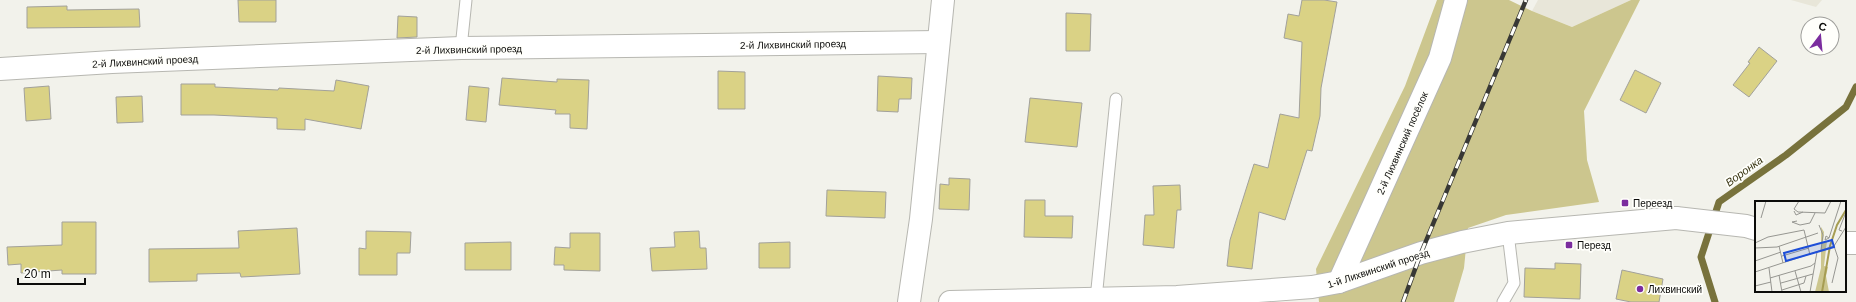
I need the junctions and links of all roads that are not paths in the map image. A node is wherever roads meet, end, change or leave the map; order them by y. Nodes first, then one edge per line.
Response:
1 (466, 0) edge
2 (943, 0) edge
3 (1456, 0) edge
4 (938, 42) junction
5 (461, 48) junction
6 (0, 69) edge
7 (1116, 99) dead end
8 (1751, 227) edge
9 (1508, 233) junction
10 (1339, 282) junction
11 (1096, 299) junction
12 (1176, 300) edge
13 (909, 302) edge
14 (950, 302) edge
15 (1503, 302) edge

1 - 5 lane
2 - 4 street
3 - 10 street, 2-й Лихвинский посёлок
4 - 5 street, 2-й Лихвинский проезд
4 - 13 street
5 - 6 street, 2-й Лихвинский проезд
7 - 11 lane
8 - 9 street, 1-й Лихвинский проезд
9 - 10 street, 1-й Лихвинский проезд
9 - 15 lane
10 - 12 street, 1-й Лихвинский проезд
11 - 12 street, 1-й Лихвинский проезд
11 - 14 street, 1-й Лихвинский проезд

